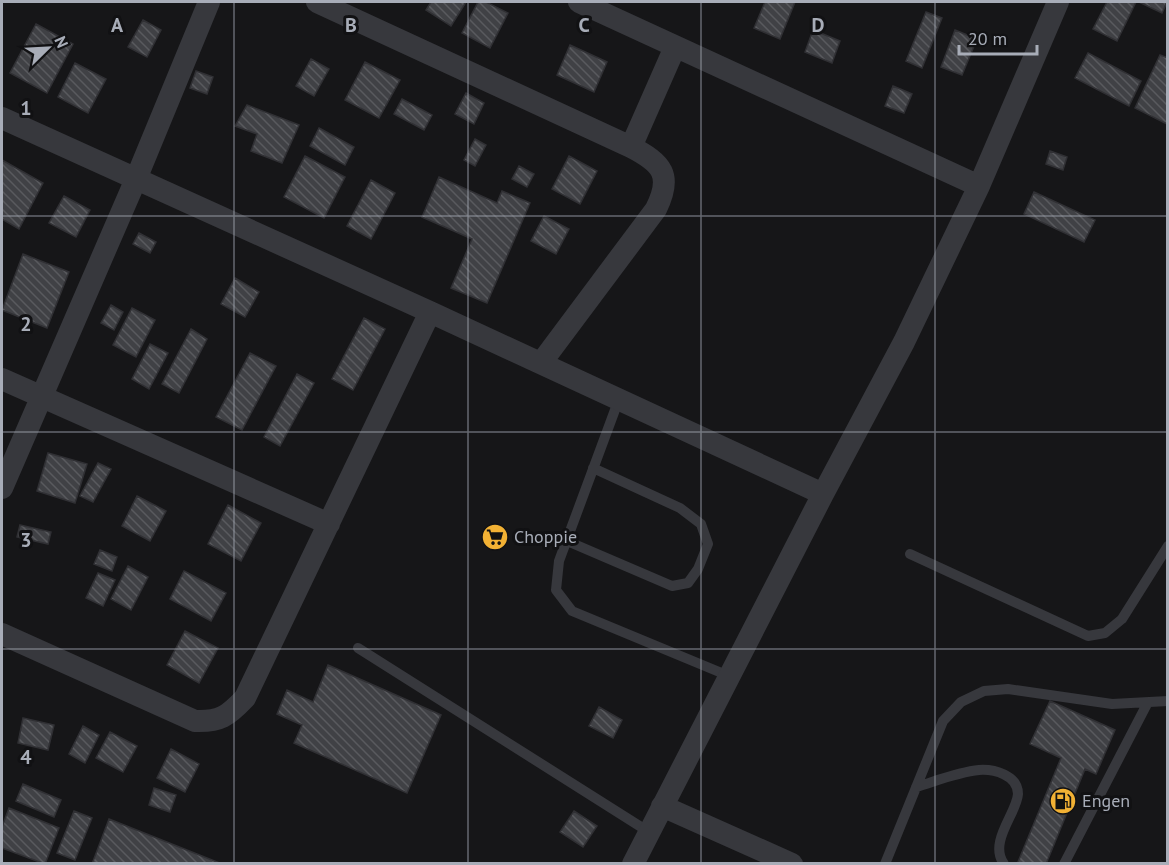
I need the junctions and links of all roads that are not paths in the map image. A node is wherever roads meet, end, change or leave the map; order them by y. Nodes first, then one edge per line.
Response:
1 (209, 2) edge
2 (317, 2) edge
3 (579, 2) edge
4 (1058, 2) edge
5 (675, 47) junction
6 (2, 118) edge
7 (631, 147) junction
8 (136, 179) junction
9 (979, 186) junction
10 (430, 312) junction
11 (542, 363) junction
12 (2, 379) edge
13 (42, 397) junction
14 (619, 399) junction
15 (593, 468) junction
16 (2, 488) edge
17 (823, 494) junction
18 (329, 524) junction
19 (567, 541) junction
20 (1167, 546) edge
21 (910, 554) dead end
22 (2, 634) edge
23 (357, 648) dead end
24 (729, 676) junction
25 (1167, 701) edge
26 (1148, 704) junction
27 (916, 788) junction
28 (662, 806) junction
29 (649, 832) junction
30 (633, 864) edge
31 (792, 864) edge
32 (885, 864) edge
33 (1004, 864) edge
34 (1064, 864) edge

1 - 8 street
2 - 7 street
3 - 5 street
4 - 9 street
5 - 7 street
5 - 9 street
6 - 8 street
7 - 11 street
8 - 10 street
8 - 13 street
9 - 17 street
10 - 11 street
10 - 18 street
11 - 14 street
12 - 13 street
13 - 16 street
13 - 18 street
14 - 15 lane
14 - 17 street
15 - 19 lane
15 - 19 lane
17 - 24 street
18 - 22 street
19 - 24 lane
20 - 21 lane
23 - 29 lane
24 - 28 street
25 - 26 lane
26 - 27 lane
26 - 34 lane
27 - 32 lane
27 - 33 lane
28 - 29 street
28 - 31 street
29 - 30 street

